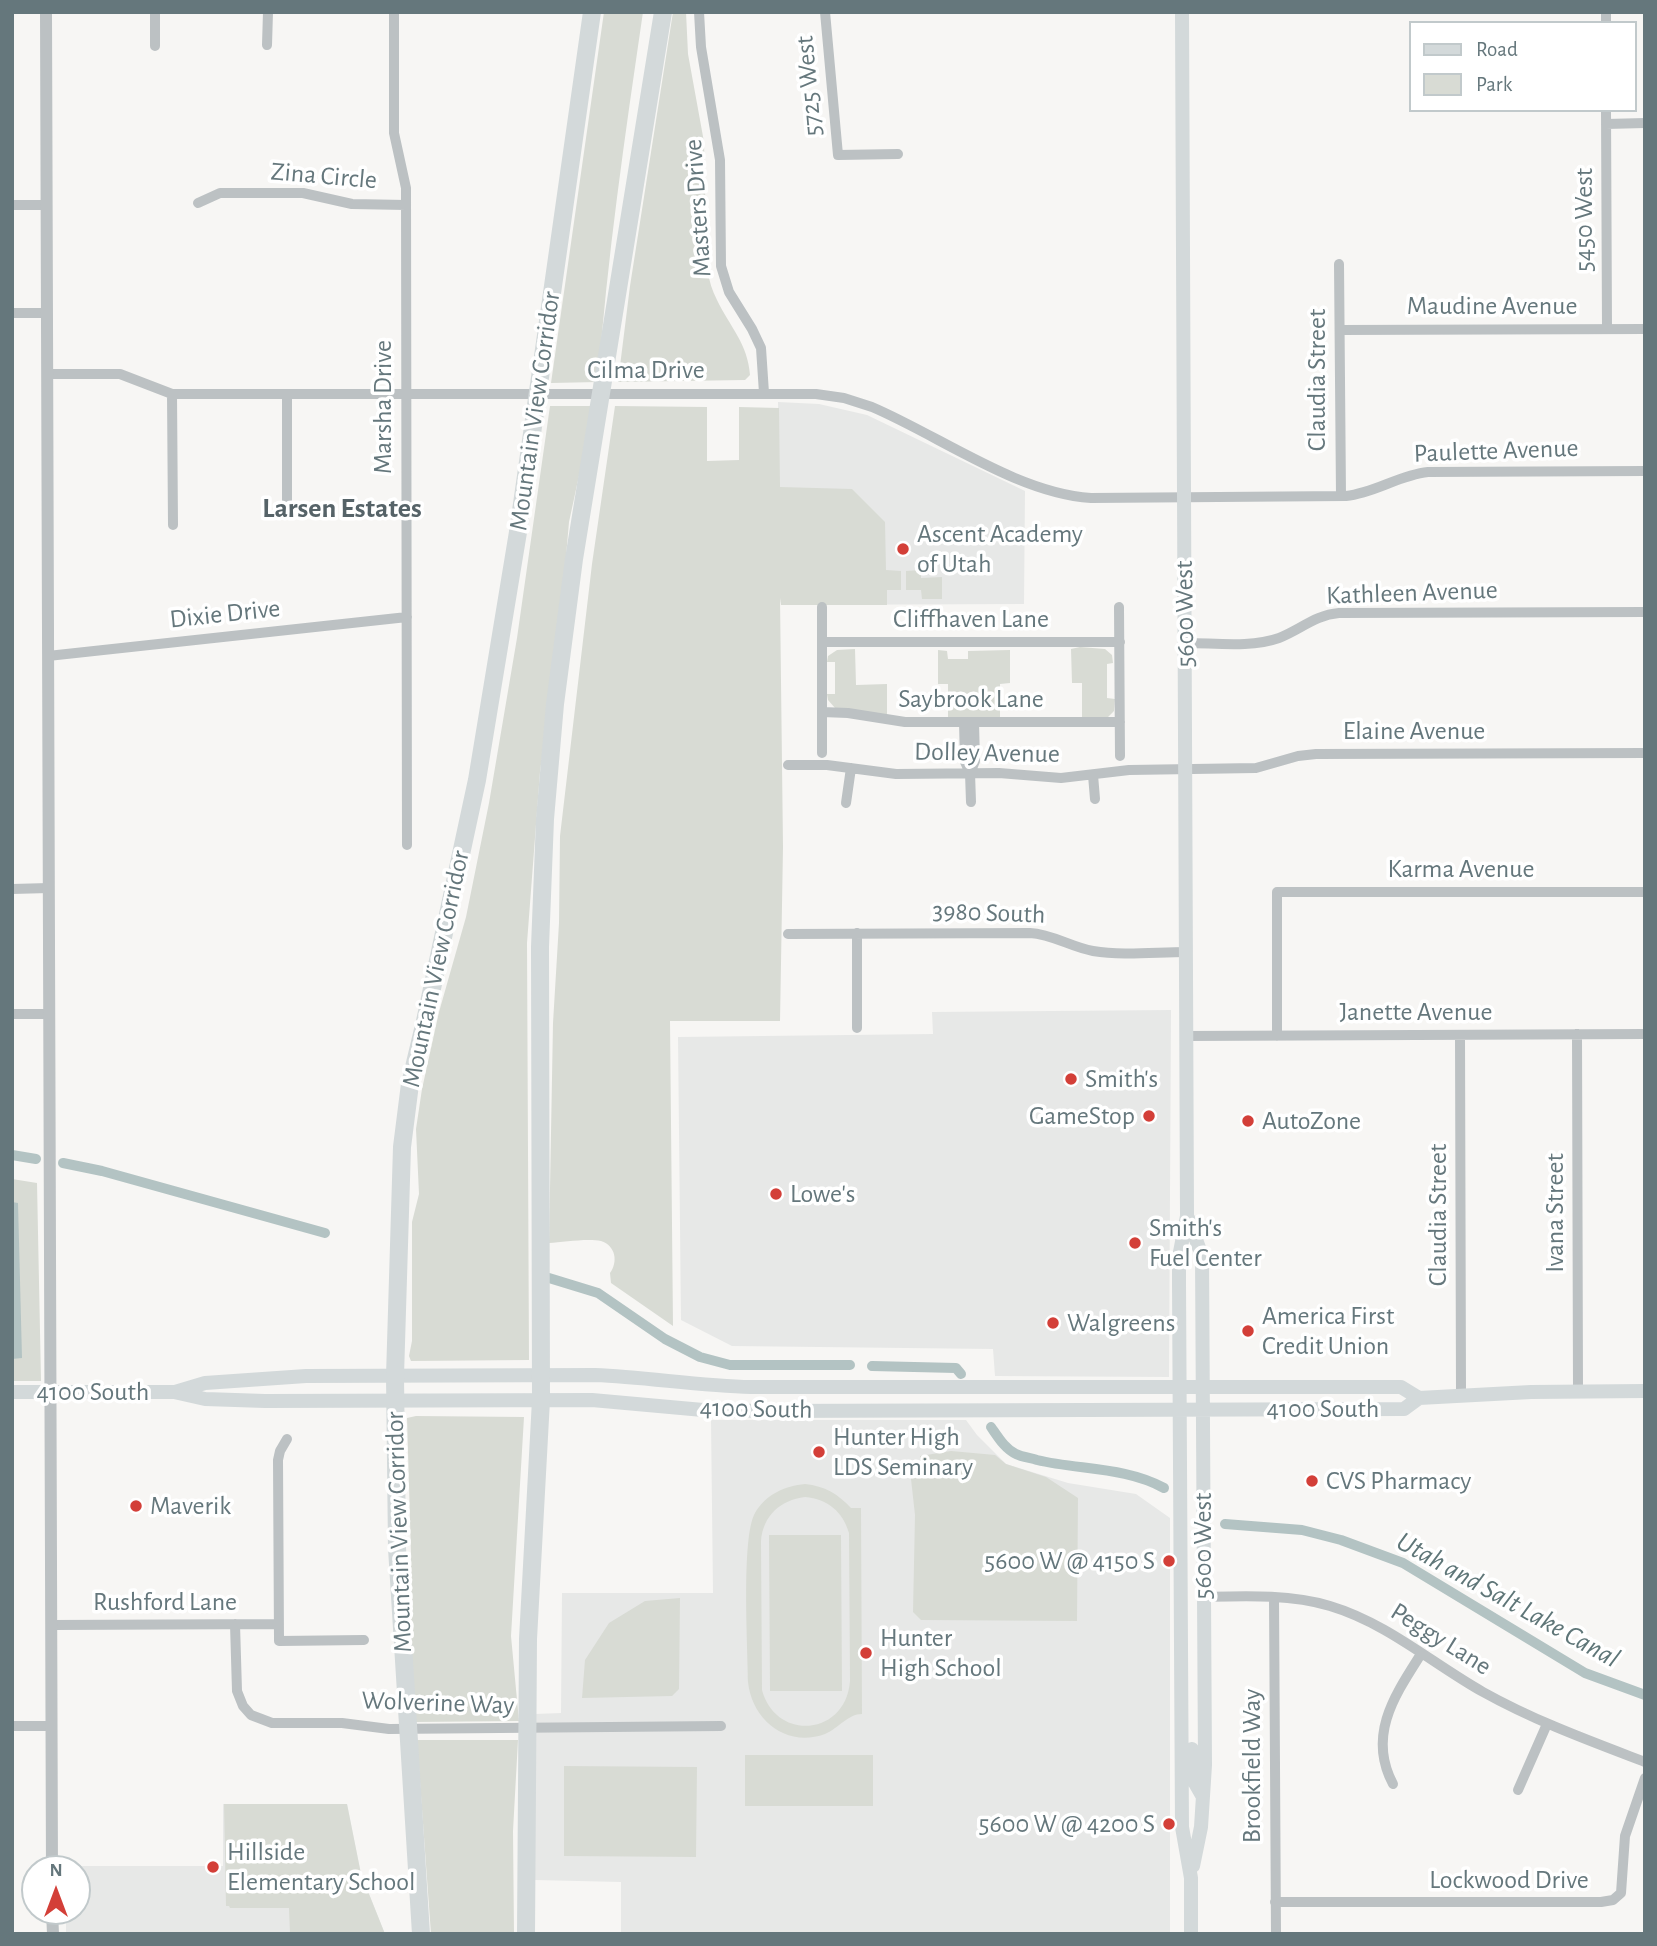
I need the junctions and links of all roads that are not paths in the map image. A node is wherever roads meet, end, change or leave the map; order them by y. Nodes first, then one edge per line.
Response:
1 (46, 12) edge
2 (155, 12) edge
3 (268, 12) edge
4 (394, 12) edge
5 (592, 12) edge
6 (663, 12) edge
7 (699, 12) edge
8 (825, 12) edge
9 (1182, 12) edge
10 (155, 46) dead end
11 (267, 46) dead end
12 (1606, 112) edge
13 (1645, 123) edge
14 (1606, 124) junction
15 (898, 154) dead end
16 (198, 202) dead end
17 (12, 205) edge
18 (47, 205) junction
19 (406, 205) junction
20 (1339, 264) dead end
21 (12, 313) edge
22 (47, 313) junction
23 (1607, 329) junction
24 (1645, 329) edge
25 (1340, 330) junction
26 (47, 374) junction
27 (405, 393) junction
28 (764, 393) junction
29 (172, 394) junction
30 (287, 394) junction
31 (1645, 471) edge
32 (1341, 496) junction
33 (1184, 498) junction
34 (287, 507) dead end
35 (173, 525) dead end
36 (822, 607) dead end
37 (1119, 607) dead end
38 (1645, 612) edge
39 (407, 617) junction
40 (822, 642) junction
41 (1120, 642) junction
42 (1186, 643) junction
43 (48, 656) junction
44 (822, 712) junction
45 (969, 722) junction
46 (1120, 722) junction
47 (822, 753) dead end
48 (1645, 753) edge
49 (1120, 756) dead end
50 (788, 765) dead end
51 (851, 768) junction
52 (1186, 769) junction
53 (970, 773) junction
54 (1093, 775) junction
55 (1096, 799) dead end
56 (971, 802) dead end
57 (846, 803) dead end
58 (407, 845) dead end
59 (12, 888) edge
60 (49, 888) junction
61 (1645, 892) edge
62 (857, 933) junction
63 (788, 934) dead end
64 (1186, 952) junction
65 (12, 1014) edge
66 (49, 1014) junction
67 (857, 1028) dead end
68 (1577, 1034) junction
69 (1645, 1034) edge
70 (1277, 1035) junction
71 (1460, 1035) junction
72 (1187, 1036) junction
73 (1187, 1216) junction
74 (541, 1375) junction
75 (394, 1376) junction
76 (1180, 1387) junction
77 (1202, 1387) junction
78 (1578, 1391) junction
79 (1645, 1391) edge
80 (12, 1392) edge
81 (52, 1392) junction
82 (174, 1392) junction
83 (1461, 1395) junction
84 (1419, 1398) junction
85 (541, 1400) junction
86 (394, 1401) junction
87 (1180, 1408) junction
88 (1202, 1409) junction
89 (287, 1439) dead end
90 (1203, 1597) junction
91 (1274, 1597) junction
92 (235, 1624) junction
93 (279, 1624) junction
94 (52, 1625) junction
95 (364, 1640) dead end
96 (1421, 1654) junction
97 (1182, 1679) junction
98 (1547, 1724) junction
99 (12, 1726) edge
100 (52, 1726) junction
101 (721, 1726) dead end
102 (1645, 1762) edge
103 (1645, 1778) edge
104 (1392, 1784) dead end
105 (1518, 1790) dead end
106 (1203, 1798) junction
107 (52, 1855) edge
108 (1191, 1878) junction
109 (1275, 1902) junction
110 (421, 1934) edge
111 (526, 1934) edge
112 (1191, 1934) edge
113 (1276, 1934) edge

1 - 18 street
2 - 10 street
3 - 11 street
4 - 19 street, Marsha Drive
5 - 75 highway, Mountain View Corridor
6 - 74 highway
7 - 28 street, Masters Drive
8 - 15 street, 5725 West
9 - 33 main road, 5600 West
12 - 14 street, 5450 West
13 - 14 street
14 - 23 street, 5450 West
16 - 19 street, Zina Circle
17 - 18 street
18 - 22 street
19 - 27 street, Marsha Drive
20 - 25 street, Claudia Street
21 - 22 street
22 - 26 street
23 - 24 street, Maudine Avenue
23 - 25 street, Maudine Avenue
25 - 32 street, Claudia Street
26 - 29 street, Cilma Drive
26 - 43 street
27 - 28 street, Cilma Drive
27 - 30 street, Cilma Drive
27 - 39 street, Marsha Drive
28 - 33 street, Cilma Drive
29 - 30 street, Cilma Drive
29 - 35 street
30 - 34 street
31 - 32 street, Paulette Avenue
32 - 33 street, Paulette Avenue
33 - 42 main road, 5600 West
36 - 40 street
37 - 41 street
38 - 42 street, Kathleen Avenue
39 - 43 street, Dixie Drive
39 - 58 street, Marsha Drive
40 - 41 street, Cliffhaven Lane
40 - 44 street
41 - 46 street
42 - 52 main road, 5600 West
43 - 60 street
44 - 45 street, Saybrook Lane
44 - 47 street
45 - 46 street, Saybrook Lane
45 - 53 street
46 - 49 street
48 - 52 street, Elaine Avenue
50 - 51 street, Dolley Avenue
51 - 53 street, Dolley Avenue
51 - 57 street
52 - 54 street, Dolley Avenue
52 - 64 main road, 5600 West
53 - 54 street, Dolley Avenue
53 - 56 street
54 - 55 street
59 - 60 street
60 - 66 street
61 - 70 street, Karma Avenue
62 - 63 street, 3980 South
62 - 64 street, 3980 South
62 - 67 street
64 - 72 main road, 5600 West
65 - 66 street
66 - 81 street
68 - 69 street, Janette Avenue
68 - 71 street, Janette Avenue
68 - 78 street, Ivana Street
70 - 71 street, Janette Avenue
70 - 72 street, Janette Avenue
71 - 83 street, Claudia Street
72 - 73 main road, 5600 West
73 - 76 main road, 5600 West
73 - 77 main road, 5600 West
74 - 75 main road, 4100 South
74 - 76 main road, 4100 South
74 - 85 highway
75 - 82 main road, 4100 South
75 - 86 highway, Mountain View Corridor
76 - 77 main road, 4100 South
76 - 87 main road, 5600 West
77 - 84 main road, 4100 South
77 - 88 main road, 5600 West
78 - 79 main road, 4100 South
78 - 83 main road, 4100 South
80 - 81 main road, 4100 South
81 - 82 main road, 4100 South
81 - 94 street
82 - 86 main road, 4100 South
83 - 84 main road, 4100 South
84 - 88 main road, 4100 South
85 - 86 main road, 4100 South
85 - 87 main road, 4100 South
85 - 111 highway
86 - 110 highway, Mountain View Corridor
87 - 88 main road, 4100 South
87 - 97 main road, 5600 West
88 - 90 main road, 5600 West
89 - 93 street
90 - 91 street, Peggy Lane
90 - 106 main road, 5600 West
91 - 96 street, Peggy Lane
91 - 109 street, Brookfield Way
92 - 93 street, Rushford Lane
92 - 94 street, Rushford Lane
92 - 101 street, Wolverine Way
93 - 95 street
94 - 100 street
96 - 98 street, Peggy Lane
96 - 104 street
97 - 106 main road
97 - 108 main road, 5600 West
98 - 102 street, Peggy Lane
98 - 105 street
99 - 100 street
100 - 107 street
103 - 109 street, Lockwood Drive
106 - 108 main road, 5600 West
108 - 112 main road, 5600 West
109 - 113 street, Brookfield Way

